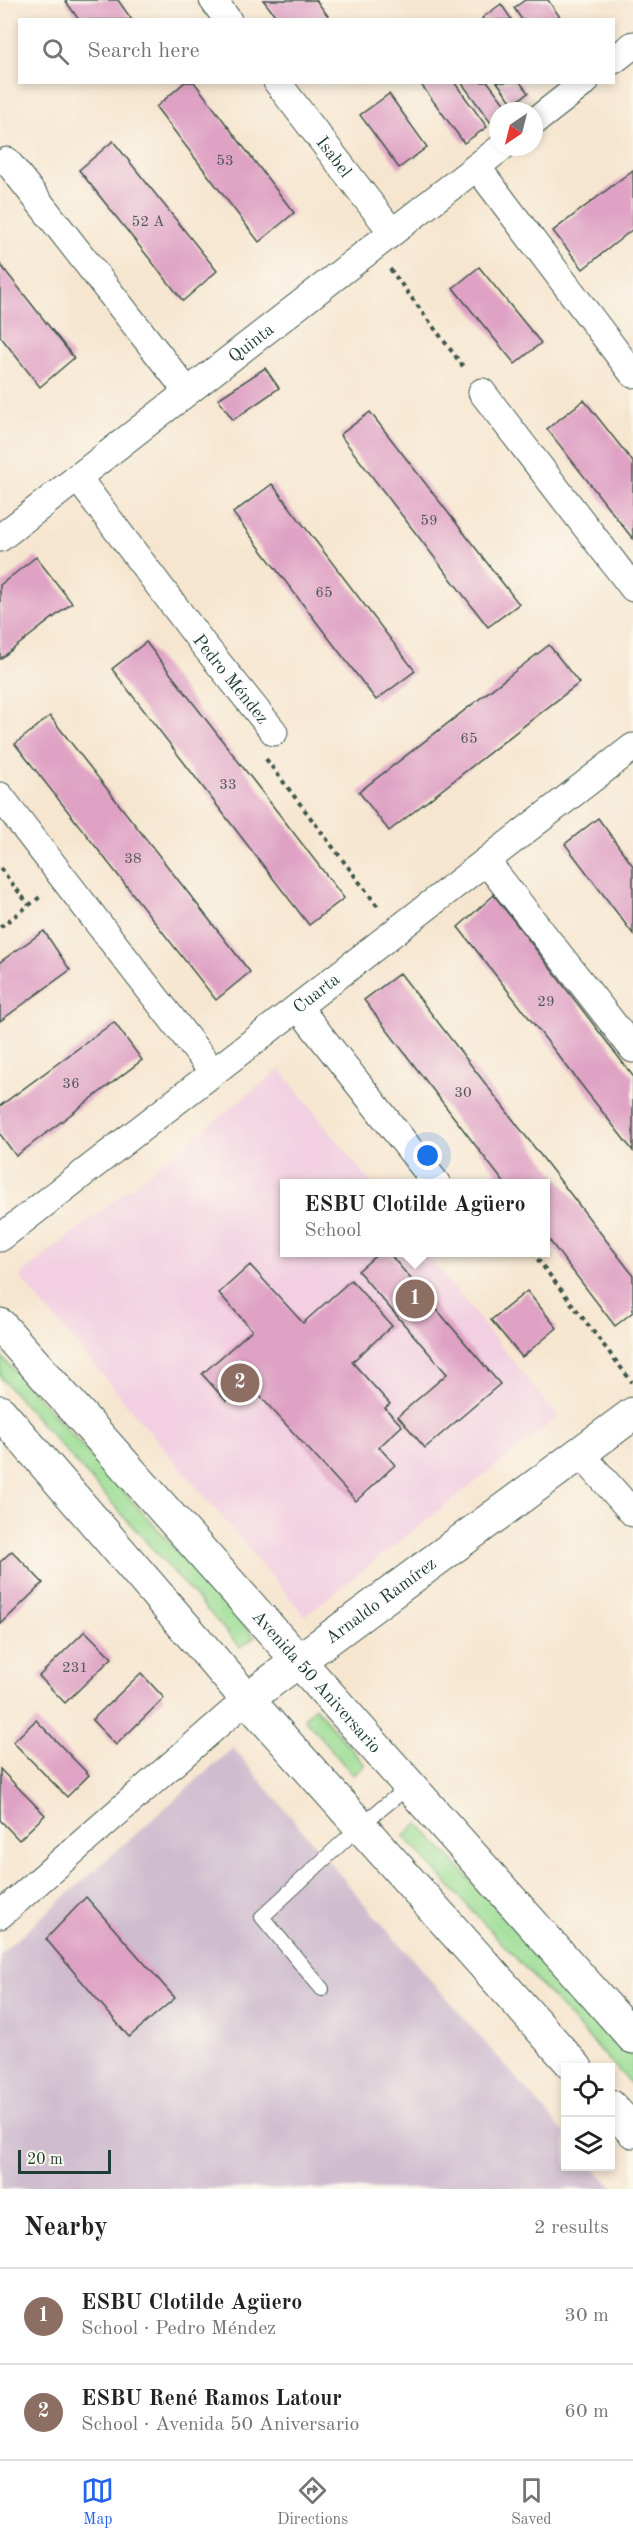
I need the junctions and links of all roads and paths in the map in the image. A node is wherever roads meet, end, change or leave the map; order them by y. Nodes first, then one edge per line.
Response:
1 (213, 0) edge
2 (226, 18) edge
3 (633, 45) edge
4 (615, 59) edge
5 (278, 84) edge
6 (582, 84) edge
7 (543, 115) edge
8 (490, 156) edge
9 (7, 160) dead end
10 (477, 166) junction
11 (383, 240) junction
12 (633, 374) edge
13 (187, 391) junction
14 (482, 392) joint
15 (77, 477) junction
16 (0, 538) edge
17 (633, 588) edge
18 (274, 732) joint
19 (633, 747) edge
20 (0, 796) edge
21 (486, 861) junction
22 (0, 868) edge
23 (64, 879) junction
24 (29, 905) junction
25 (0, 927) edge
26 (396, 930) junction
27 (298, 1007) junction
28 (633, 1048) edge
29 (213, 1072) junction
30 (433, 1179) edge
31 (0, 1238) edge
32 (536, 1257) edge
33 (0, 1325) edge
34 (633, 1383) edge
35 (0, 1412) edge
36 (633, 1414) edge
37 (580, 1453) junction
38 (633, 1513) edge
39 (297, 1661) junction
40 (247, 1699) junction
41 (409, 1786) junction
42 (360, 1826) junction
43 (0, 1915) edge
44 (322, 1989) dead end
45 (633, 2037) edge
46 (572, 2063) edge
47 (615, 2111) edge
48 (633, 2131) edge

1 - 2 street
3 - 4 street
5 - 11 street, Isabel
6 - 7 street
8 - 10 street, Quinta
9 - 13 street
10 - 11 street, Quinta
10 - 12 street
11 - 13 street, Quinta
11 - 14 path
13 - 15 street, Quinta
14 - 17 street
15 - 16 street, Quinta
15 - 18 street, Pedro Méndez
18 - 26 path, Pedro Méndez
19 - 21 street, Cuarta
20 - 23 street
21 - 26 street, Cuarta
21 - 28 street
22 - 24 path
23 - 24 path
23 - 29 street
24 - 25 path
26 - 27 street, Cuarta
27 - 29 street, Cuarta
27 - 30 street
29 - 31 street, Cuarta
32 - 34 path
33 - 39 main road, Avenida 50 Aniversario
35 - 40 main road
36 - 37 main road, Arnaldo Ramírez
37 - 38 street
37 - 39 main road, Arnaldo Ramírez
39 - 40 main road, Arnaldo Ramírez
39 - 41 main road, Avenida 50 Aniversario
40 - 42 main road
40 - 43 street, Arnaldo Ramírez
41 - 42 lane
41 - 45 main road, Avenida 50 Aniversario
42 - 44 lane
42 - 46 main road
47 - 48 main road

